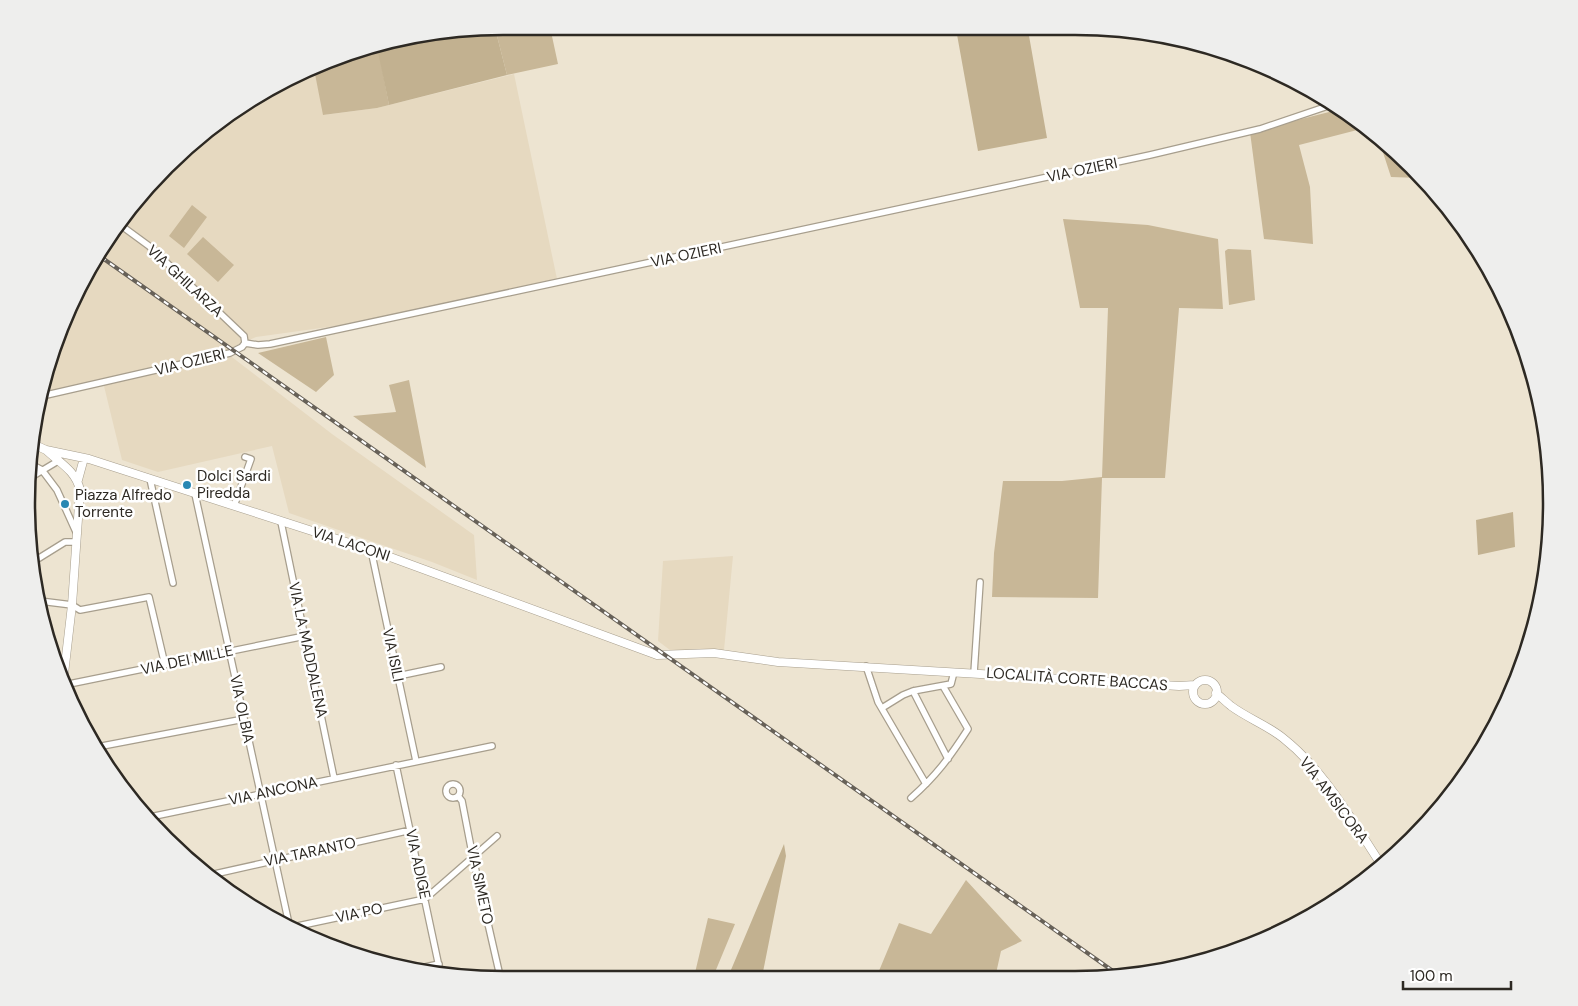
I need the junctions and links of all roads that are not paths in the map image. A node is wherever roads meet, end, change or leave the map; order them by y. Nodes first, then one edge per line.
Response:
1 (1324, 107) edge
2 (125, 228) edge
3 (245, 343) junction
4 (48, 395) edge
5 (39, 447) edge
6 (46, 450) junction
7 (244, 456) dead end
8 (84, 458) junction
9 (58, 461) junction
10 (36, 467) edge
11 (42, 470) junction
12 (36, 474) edge
13 (150, 479) junction
14 (78, 480) junction
15 (195, 494) junction
16 (234, 506) junction
17 (281, 522) junction
18 (77, 538) junction
19 (371, 550) junction
20 (38, 558) edge
21 (980, 582) dead end
22 (172, 583) dead end
23 (46, 602) edge
24 (72, 604) junction
25 (305, 636) junction
26 (229, 651) junction
27 (666, 655) joint
28 (165, 664) junction
29 (65, 666) edge
30 (866, 666) junction
31 (441, 667) dead end
32 (954, 672) junction
33 (974, 673) junction
34 (398, 676) junction
35 (72, 683) edge
36 (943, 686) junction
37 (1194, 689) junction
38 (912, 690) junction
39 (1216, 693) junction
40 (1210, 702) junction
41 (1232, 707) junction
42 (882, 708) junction
43 (244, 719) junction
44 (103, 746) edge
45 (492, 746) dead end
46 (948, 760) junction
47 (416, 761) junction
48 (396, 765) junction
49 (334, 778) junction
50 (926, 784) junction
51 (260, 794) junction
52 (458, 796) dead end
53 (910, 798) dead end
54 (155, 816) edge
55 (411, 830) junction
56 (497, 836) dead end
57 (473, 858) junction
58 (275, 859) junction
59 (1378, 860) edge
60 (217, 873) edge
61 (425, 900) junction
62 (288, 918) edge
63 (302, 925) edge
64 (439, 964) joint
65 (432, 965) edge
66 (499, 971) edge

1 - 3 street, VIA OZIERI
2 - 3 street, VIA GHILARZA
3 - 4 street, VIA OZIERI
5 - 6 street, VIA LACONI
6 - 8 street, VIA LACONI
6 - 9 street
7 - 16 street
8 - 13 street, VIA LACONI
8 - 14 street
9 - 11 street
9 - 14 street
10 - 11 street
11 - 12 street
11 - 18 street
13 - 15 street, VIA LACONI
13 - 22 street
14 - 18 street
15 - 16 street, VIA LACONI
15 - 26 street, VIA OLBIA
16 - 17 street, VIA LACONI
17 - 19 street, VIA LACONI
17 - 25 street, VIA LA MADDALENA
18 - 20 street
18 - 24 street
19 - 27 street, VIA LACONI
19 - 34 street, VIA ISILI
21 - 33 street, LOCALITÀ CORTE BACCAS
23 - 24 street
24 - 28 street
24 - 29 street
25 - 26 street, VIA DEI MILLE
25 - 49 street, VIA LA MADDALENA
26 - 28 street, VIA DEI MILLE
26 - 43 street, VIA OLBIA
27 - 30 street, LOCALITÀ CORTE BACCAS
28 - 35 street, VIA DEI MILLE
30 - 32 street, LOCALITÀ CORTE BACCAS
30 - 42 street
31 - 34 street
32 - 33 street, LOCALITÀ CORTE BACCAS
32 - 36 street
33 - 37 street, LOCALITÀ CORTE BACCAS
34 - 47 street, VIA ISILI
36 - 38 street
36 - 46 street
37 - 39 street
37 - 40 street
38 - 42 street
38 - 46 street
39 - 40 street
39 - 41 street, VIA AMSICORA
40 - 41 street, VIA AMSICORA
41 - 59 street, VIA AMSICORA
42 - 50 street
43 - 44 street
43 - 51 street, VIA OLBIA
45 - 47 street, VIA ANCONA
46 - 50 street
47 - 48 street, VIA ANCONA
48 - 49 street, VIA ANCONA
48 - 55 street, VIA ADIGE
49 - 51 street, VIA ANCONA
50 - 53 street
51 - 54 street, VIA ANCONA
51 - 58 street, VIA OLBIA
52 - 57 street, VIA SIMETO
55 - 58 street, VIA TARANTO
55 - 61 street, VIA ADIGE
56 - 57 street
57 - 61 street
57 - 66 street, VIA SIMETO
58 - 60 street, VIA TARANTO
58 - 62 street, VIA OLBIA
61 - 63 street, VIA PO
61 - 64 street, VIA ADIGE
64 - 65 street

